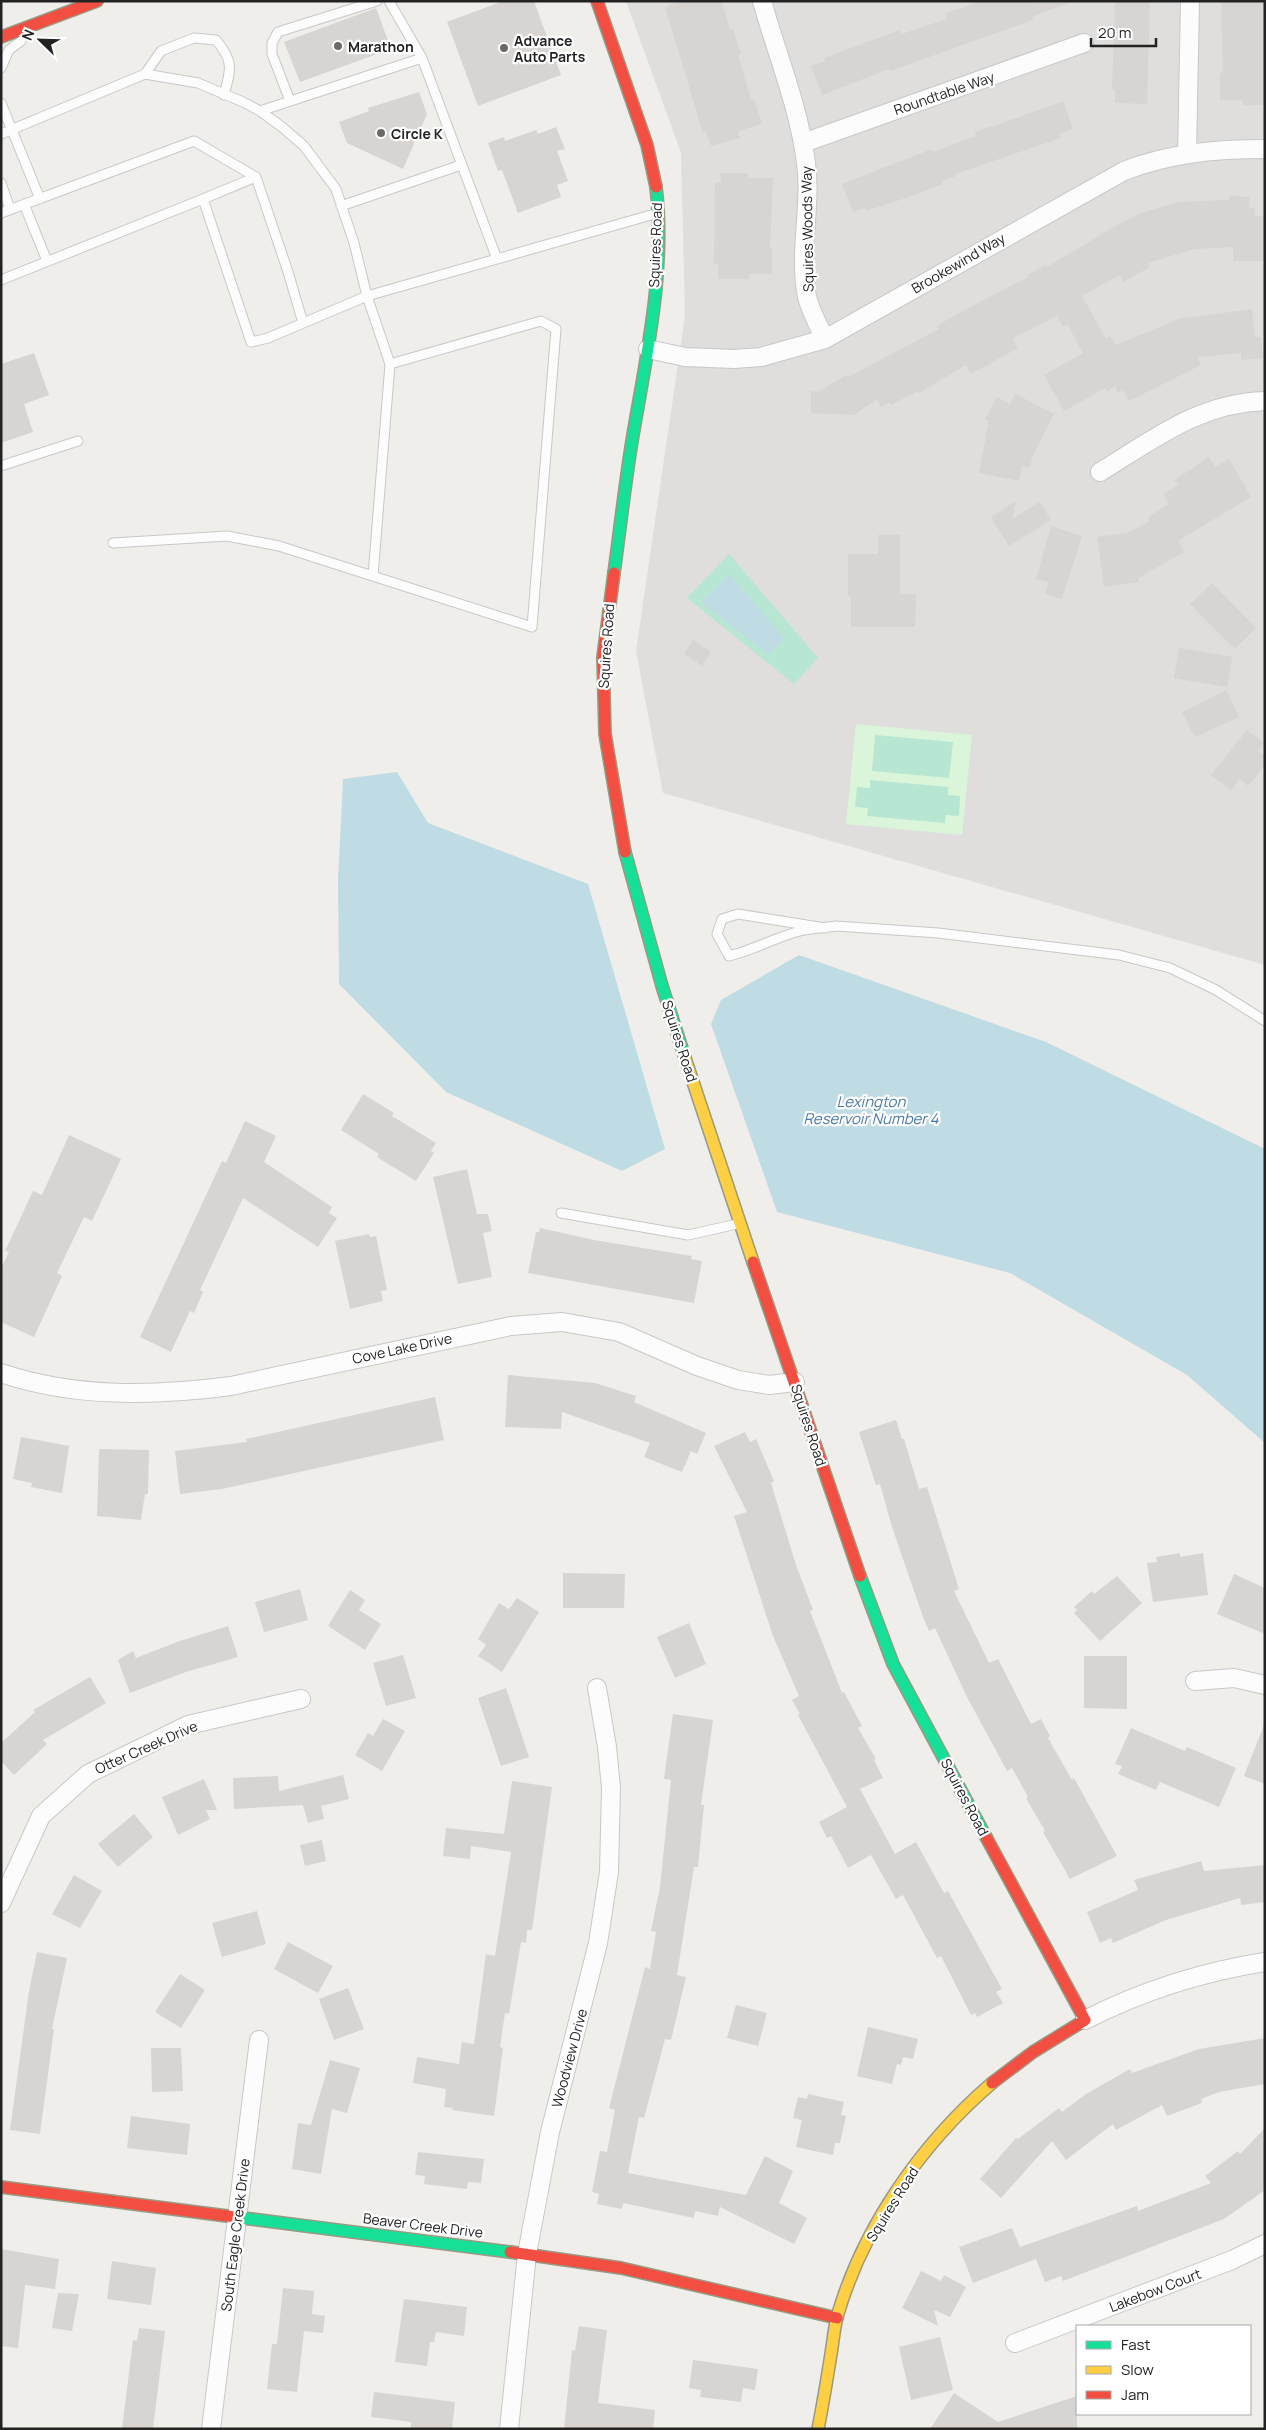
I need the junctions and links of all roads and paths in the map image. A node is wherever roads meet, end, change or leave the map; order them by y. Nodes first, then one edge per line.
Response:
1 (97, 1) edge
2 (377, 1) edge
3 (389, 1) edge
4 (597, 1) edge
5 (762, 1) edge
6 (1190, 1) edge
7 (46, 20) junction
8 (1, 37) edge
9 (1084, 44) dead end
10 (422, 58) junction
11 (1, 68) edge
12 (145, 74) junction
13 (224, 95) junction
14 (290, 101) junction
15 (1, 103) edge
16 (260, 111) junction
17 (11, 129) junction
18 (1, 134) edge
19 (803, 142) junction
20 (1265, 149) edge
21 (1187, 154) junction
22 (461, 164) junction
23 (256, 177) junction
24 (1, 183) edge
25 (40, 199) junction
26 (203, 199) junction
27 (24, 204) junction
28 (341, 206) junction
29 (6, 211) edge
30 (658, 213) junction
31 (497, 259) junction
32 (47, 261) junction
33 (1, 280) edge
34 (367, 296) junction
35 (303, 323) junction
36 (825, 339) junction
37 (648, 349) junction
38 (390, 364) junction
39 (1265, 401) edge
40 (78, 441) dead end
41 (1, 466) edge
42 (1100, 472) dead end
43 (113, 543) dead end
44 (373, 576) junction
45 (825, 928) junction
46 (1265, 1021) edge
47 (561, 1213) dead end
48 (740, 1223) junction
49 (1, 1373) edge
50 (795, 1382) junction
51 (1195, 1682) dead end
52 (1265, 1685) edge
53 (597, 1688) dead end
54 (301, 1699) dead end
55 (1, 1903) edge
56 (1265, 1962) edge
57 (1085, 2020) junction
58 (259, 2040) dead end
59 (1, 2188) edge
60 (238, 2216) junction
61 (1265, 2244) edge
62 (528, 2254) junction
63 (837, 2318) junction
64 (1015, 2343) dead end
65 (211, 2429) edge
66 (509, 2429) edge
67 (818, 2429) edge

1 - 7 main road
2 - 14 lane
3 - 10 lane
4 - 30 main road, Squires Road
5 - 19 street, Squires Woods Way
6 - 21 street
7 - 8 main road
7 - 11 lane
9 - 19 street, Roundtable Way
10 - 14 lane
10 - 22 lane
12 - 13 lane
12 - 13 lane
12 - 17 lane
13 - 16 lane
14 - 16 lane
15 - 17 lane
16 - 28 lane
17 - 18 lane
17 - 25 lane
19 - 36 street, Squires Woods Way
20 - 21 street, Brookewind Way
21 - 36 street, Brookewind Way
22 - 28 lane
22 - 31 lane
23 - 25 lane
23 - 26 lane
23 - 35 lane
24 - 29 lane
25 - 27 lane
26 - 32 lane
26 - 35 lane
27 - 29 lane
27 - 32 lane
28 - 34 lane
30 - 31 lane
30 - 37 main road, Squires Road
31 - 34 lane
32 - 33 lane
34 - 35 lane
34 - 38 lane
36 - 37 street, Brookewind Way
37 - 48 main road, Squires Road
38 - 44 lane
38 - 44 lane
39 - 42 street
40 - 41 lane
43 - 44 lane
45 - 45 lane
45 - 46 lane
47 - 48 lane
48 - 50 main road, Squires Road
49 - 50 street, Cove Lake Drive
50 - 57 main road, Squires Road
51 - 52 street
53 - 62 street, Woodview Drive
54 - 55 street, Otter Creek Drive
56 - 57 street, Squires Road
57 - 63 main road, Squires Road
58 - 60 street, South Eagle Creek Drive
59 - 60 main road, Beaver Creek Drive
60 - 62 main road, Beaver Creek Drive
60 - 65 street, South Eagle Creek Drive
61 - 64 street, Lakebow Court
62 - 63 main road, Beaver Creek Drive
62 - 66 street, Woodview Drive
63 - 67 main road, Squires Road

